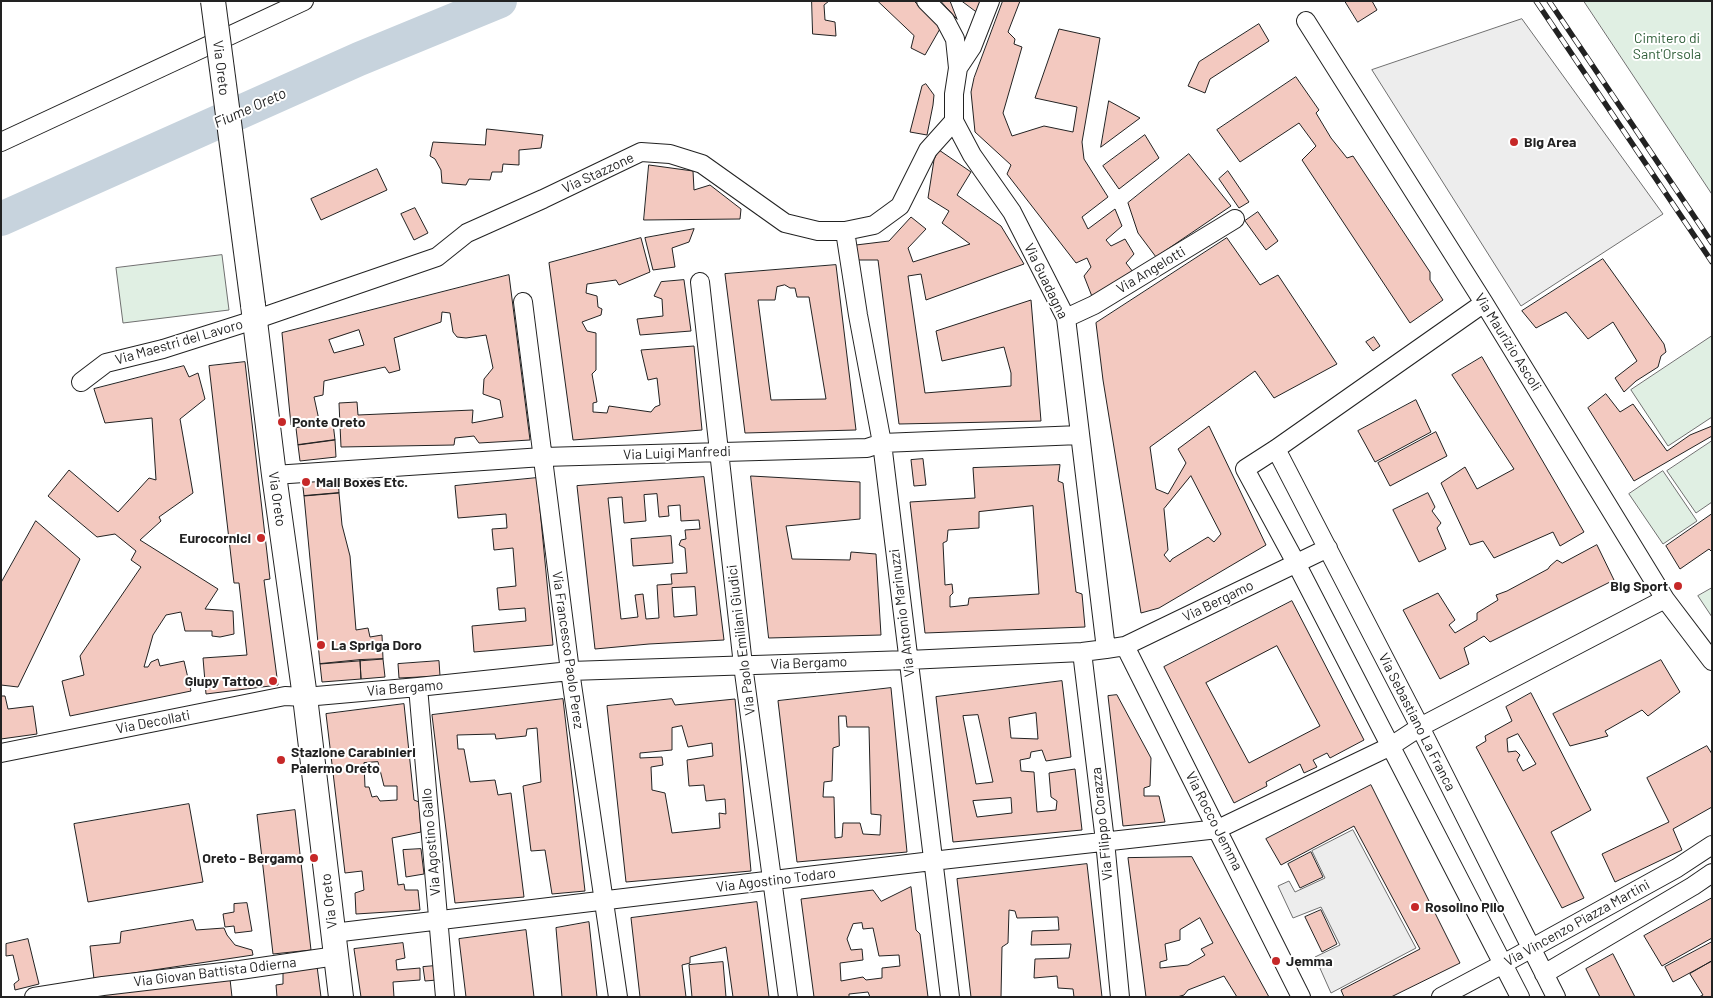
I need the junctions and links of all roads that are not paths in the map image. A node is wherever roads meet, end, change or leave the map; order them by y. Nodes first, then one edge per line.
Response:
1 (213, 1) edge
2 (304, 1) edge
3 (926, 1) edge
4 (990, 1) edge
5 (1306, 21) dead end
6 (958, 68) junction
7 (954, 121) junction
8 (1, 142) edge
9 (1235, 219) dead end
10 (845, 231) junction
11 (700, 282) dead end
12 (523, 302) dead end
13 (1484, 303) junction
14 (253, 313) junction
15 (1066, 318) junction
16 (80, 382) dead end
17 (1080, 435) junction
18 (882, 443) junction
19 (1276, 449) junction
20 (720, 452) junction
21 (543, 457) junction
22 (274, 475) junction
23 (1328, 548) junction
24 (1296, 563) junction
25 (1665, 599) junction
26 (1125, 646) junction
27 (1106, 649) junction
28 (1082, 652) junction
29 (908, 660) junction
30 (1712, 661) edge
31 (743, 665) junction
32 (570, 671) junction
33 (418, 687) junction
34 (305, 696) junction
35 (1420, 727) junction
36 (1390, 746) junction
37 (1, 753) edge
38 (1218, 829) junction
39 (1105, 841) junction
40 (1712, 845) edge
41 (932, 861) junction
42 (1712, 874) edge
43 (773, 880) junction
44 (605, 901) junction
45 (438, 920) junction
46 (335, 944) junction
47 (1531, 948) junction
48 (1503, 964) junction
49 (1544, 974) junction
50 (34, 997) edge
51 (341, 997) edge
52 (445, 997) edge
53 (618, 997) edge
54 (788, 997) edge
55 (950, 997) edge
56 (1120, 997) edge
57 (1301, 997) edge
58 (1441, 997) edge
59 (1520, 997) edge
60 (1556, 997) edge

1 - 14 street, Via Oreto, bridge
2 - 8 street
3 - 6 street, Via Guadagna
4 - 6 street
5 - 13 street, Via Maurizio Ascoli
6 - 7 street, Via Guadagna
7 - 10 street, Via Stazzone
7 - 15 street, Via Guadagna
9 - 15 street, Via Angelotti
10 - 14 street, Via Stazzone
10 - 18 street, Via Antonio Marinuzzi
11 - 20 street, Via Paolo Emiliani Giudici
12 - 21 street, Via Francesco Paolo Perez
13 - 19 street
13 - 25 street, Via Maurizio Ascoli
14 - 16 street, Via Maestri del Lavoro
14 - 22 street, Via Oreto
15 - 17 street, Via Guadagna
17 - 18 street, Via Luigi Manfredi
17 - 27 street, Via Guadagna
18 - 20 street, Via Luigi Manfredi
18 - 29 street, Via Antonio Marinuzzi
19 - 23 street, Via Sebastiano La Franca
19 - 24 street
20 - 21 street, Via Luigi Manfredi
20 - 31 street, Via Paolo Emiliani Giudici
21 - 22 street, Via Luigi Manfredi
21 - 32 street, Via Francesco Paolo Perez
22 - 34 street, Via Oreto
23 - 24 street, Via Bergamo
23 - 35 street, Via Sebastiano La Franca
24 - 26 street, Via Bergamo
24 - 36 street
25 - 30 street, Via Maurizio Ascoli
25 - 35 street, Via Agostino Todaro
26 - 27 street, Via Bergamo
26 - 38 street, Via Rocco Jemma
27 - 28 street, Via Bergamo
28 - 29 street, Via Bergamo
28 - 39 street, Via Filippo Corazza
29 - 31 street, Via Bergamo
29 - 41 street, Via Antonio Marinuzzi
31 - 32 street, Via Bergamo
31 - 43 street, Via Paolo Emiliani Giudici
32 - 33 street, Via Bergamo
32 - 44 street, Via Francesco Paolo Perez
33 - 34 street, Via Bergamo
33 - 45 street, Via Agostino Gallo
34 - 37 street, Via Decollati
34 - 46 street, Via Oreto
35 - 36 street, Via Agostino Todaro
35 - 47 street, Via Sebastiano La Franca
36 - 38 street, Via Agostino Todaro
36 - 48 street
38 - 39 street, Via Agostino Todaro
38 - 57 street, Via Rocco Jemma
39 - 41 street, Via Agostino Todaro
39 - 56 street, Via Filippo Corazza
40 - 47 street, Via Vincenzo Piazza Martini
41 - 43 street, Via Agostino Todaro
41 - 55 street, Via Antonio Marinuzzi
42 - 49 street, Via Vincenzo Piazza Martini
43 - 44 street, Via Agostino Todaro
43 - 54 street, Via Paolo Emiliani Giudici
44 - 45 street, Via Agostino Todaro
44 - 53 street, Via Francesco Paolo Perez
45 - 46 street, Via Agostino Todaro
45 - 52 street, Via Agostino Gallo
46 - 50 street, Via Giovan Battista Odierna
46 - 51 street, Via Oreto
47 - 48 street, Via Vincenzo Piazza Martini
47 - 49 street, Via Sebastiano La Franca
48 - 58 street, Via Vincenzo Piazza Martini
48 - 59 street
49 - 60 street, Via Sebastiano La Franca

